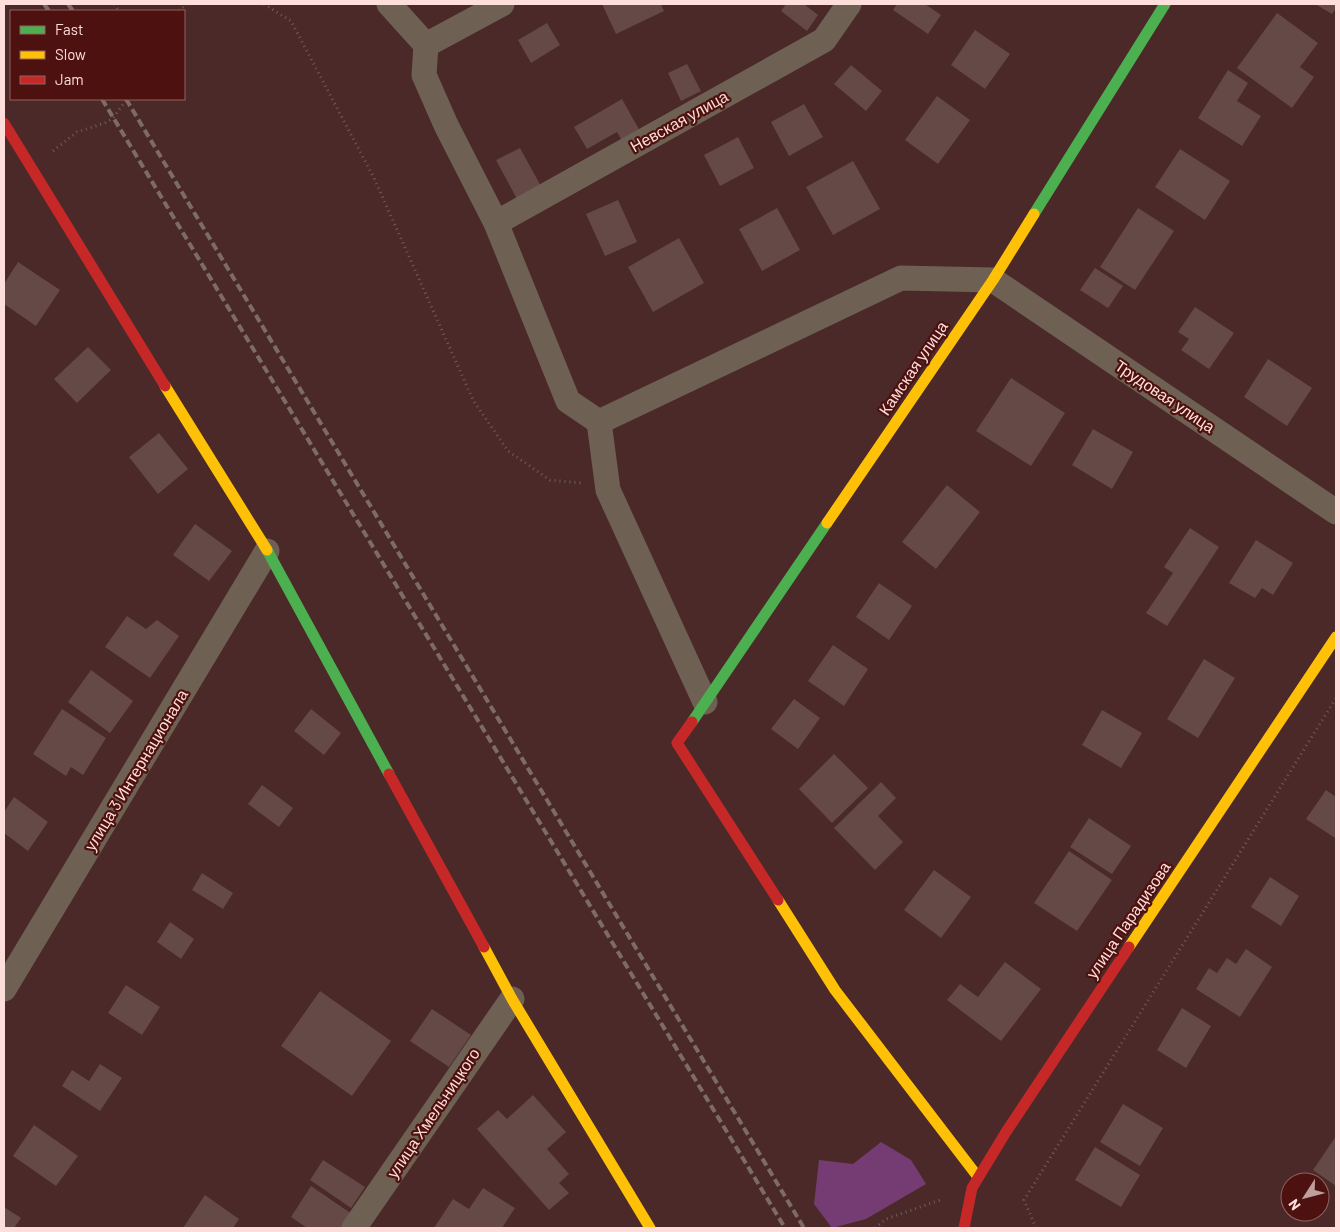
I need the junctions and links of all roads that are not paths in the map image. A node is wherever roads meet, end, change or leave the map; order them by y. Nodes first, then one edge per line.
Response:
1 (389, 4) edge
2 (502, 4) edge
3 (849, 4) edge
4 (1165, 4) edge
5 (426, 45) junction
6 (7, 138) edge
7 (496, 223) junction
8 (993, 280) junction
9 (600, 422) junction
10 (1336, 512) edge
11 (268, 551) junction
12 (1336, 637) edge
13 (705, 702) junction
14 (4, 989) edge
15 (512, 999) junction
16 (978, 1177) junction
17 (354, 1228) edge
18 (650, 1228) edge
19 (964, 1228) edge

1 - 5 street
2 - 5 street
3 - 7 street, Невская улица
4 - 8 main road, Камская улица
5 - 7 street
6 - 11 main road
7 - 9 street
8 - 9 street
8 - 10 street, Трудовая улица
8 - 13 main road, Камская улица
9 - 13 street
11 - 14 street, улица 3 Интернационала
11 - 15 main road
12 - 16 main road, улица Парадизова
13 - 16 main road, Камская улица
15 - 17 street, улица Хмельницкого
15 - 18 main road
16 - 19 main road, улица Парадизова

